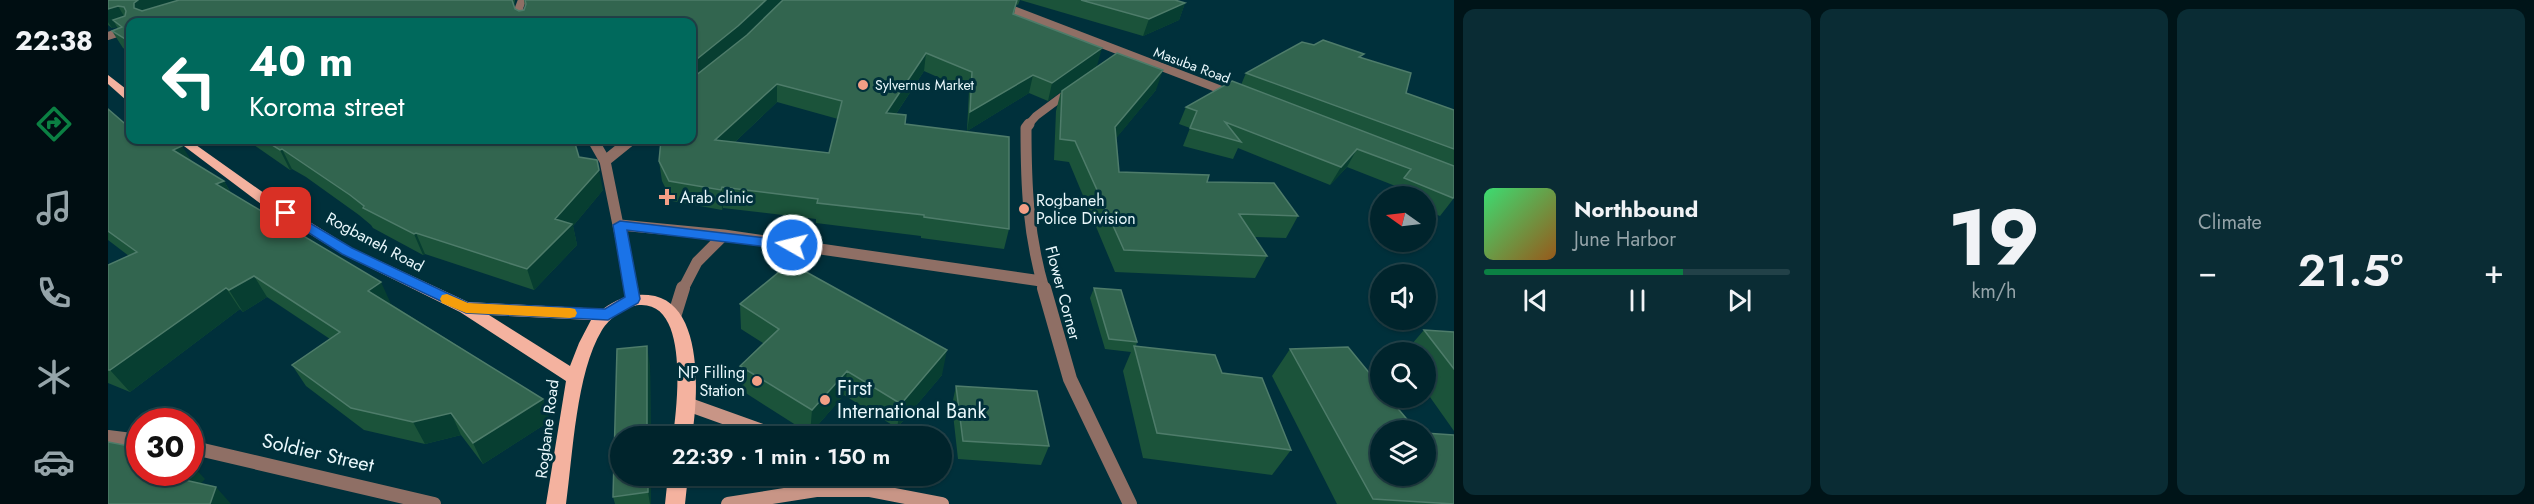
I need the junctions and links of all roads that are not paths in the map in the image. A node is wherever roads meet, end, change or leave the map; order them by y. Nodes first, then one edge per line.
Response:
1 (522, 0) edge
2 (987, 0) edge
3 (523, 18) edge
4 (126, 30) edge
5 (108, 36) edge
6 (108, 78) edge
7 (1078, 85) edge
8 (126, 94) edge
9 (1247, 99) edge
10 (188, 144) edge
11 (595, 144) edge
12 (626, 144) edge
13 (605, 161) junction
14 (620, 225) junction
15 (724, 236) junction
16 (1041, 281) junction
17 (633, 299) junction
18 (466, 308) junction
19 (608, 315) junction
20 (674, 317) junction
21 (576, 378) junction
22 (687, 404) junction
23 (684, 426) edge
24 (748, 426) edge
25 (108, 437) edge
26 (126, 439) edge
27 (204, 450) edge
28 (677, 486) edge
29 (862, 486) edge
30 (869, 490) junction
31 (434, 504) edge
32 (556, 504) edge
33 (675, 504) edge
34 (728, 504) edge
35 (942, 504) edge
36 (1130, 504) edge

1 - 3 street
2 - 9 street, Masuba Road
4 - 5 street
6 - 8 main road
7 - 16 street, Flower Corner
10 - 18 main road, Rogbaneh Road
11 - 13 street
12 - 13 street
13 - 14 street
14 - 15 street
14 - 17 street
15 - 16 street
15 - 20 street
16 - 36 street, Flower Corner
17 - 19 main road
17 - 20 main road
18 - 19 main road
18 - 21 main road, Rogbane Road
19 - 21 main road
20 - 22 main road
21 - 32 main road, Rogbane Road
22 - 23 main road
22 - 24 main road
25 - 26 street
27 - 31 street, Soldier Street
28 - 33 main road
29 - 30 main road
30 - 34 main road
30 - 35 main road

